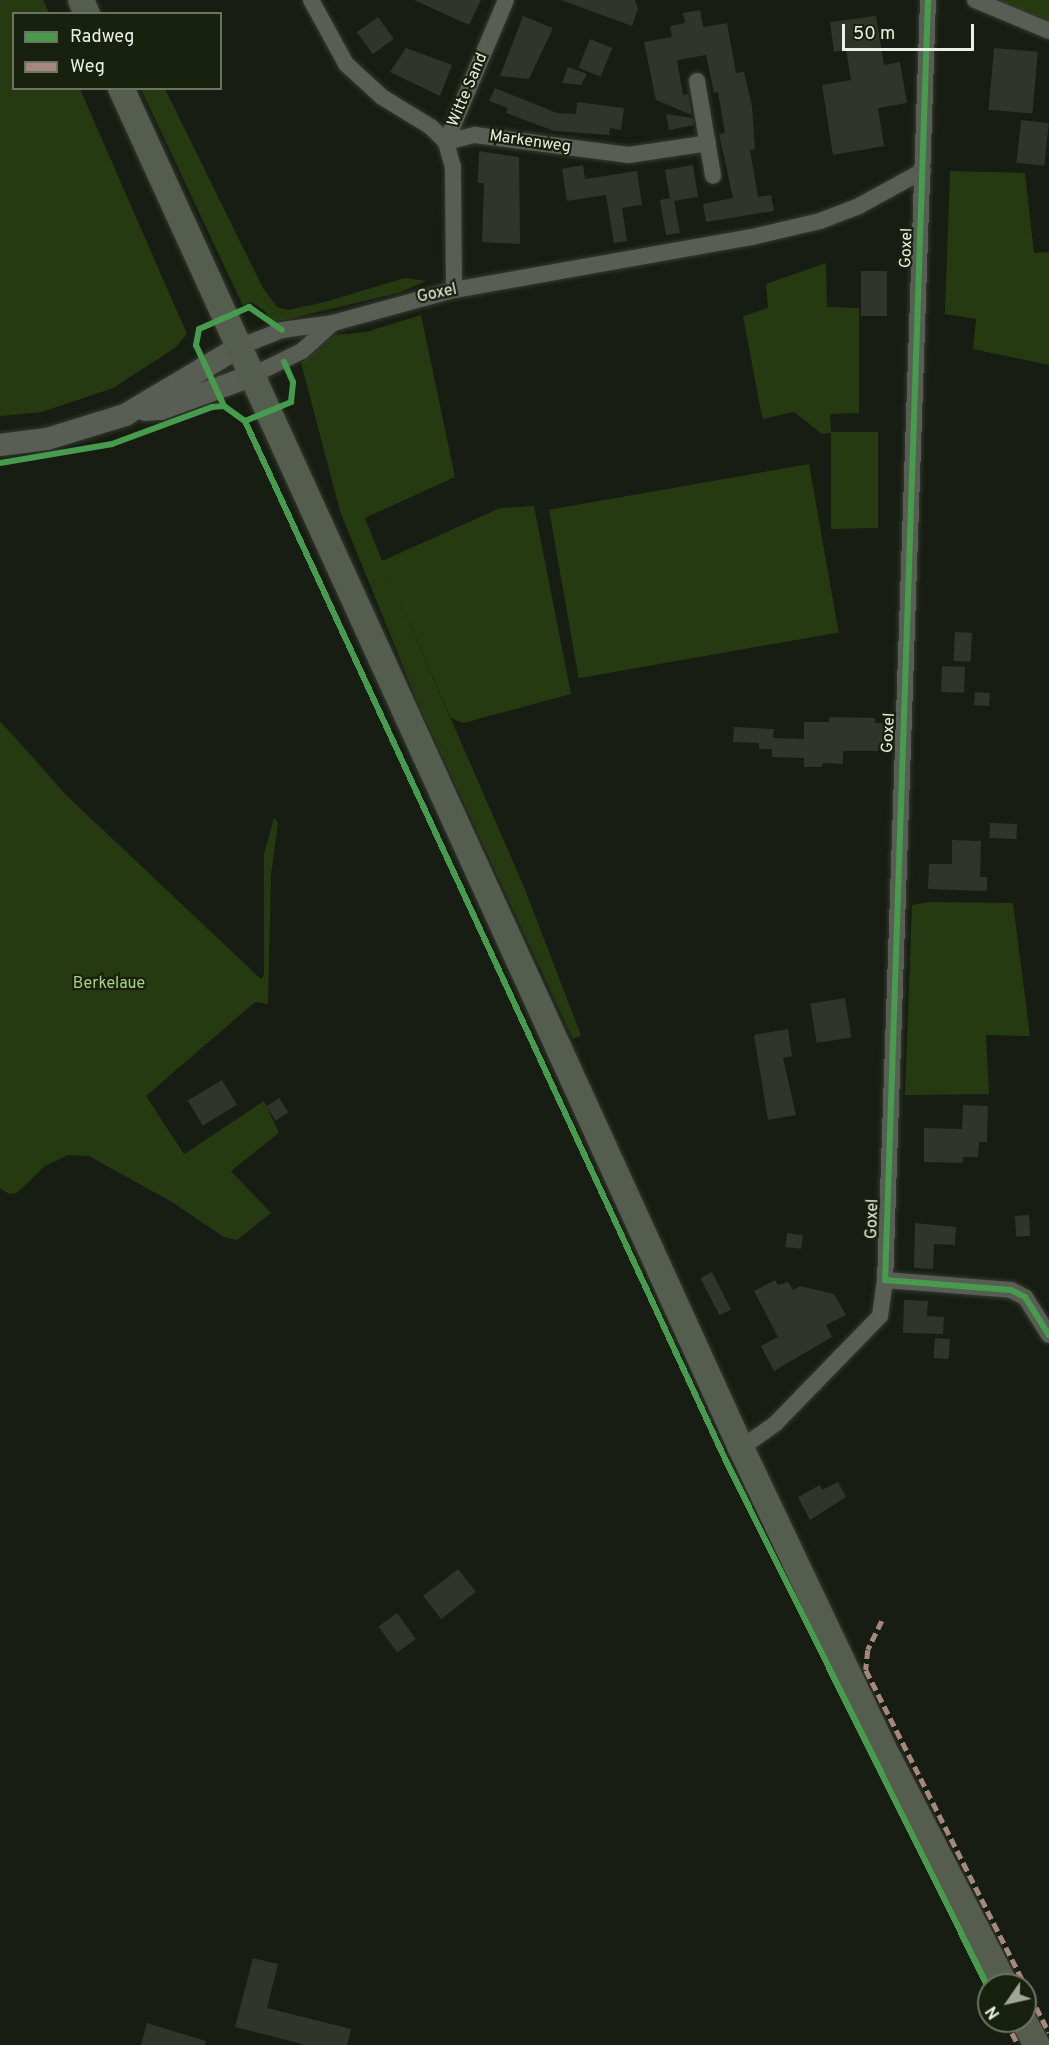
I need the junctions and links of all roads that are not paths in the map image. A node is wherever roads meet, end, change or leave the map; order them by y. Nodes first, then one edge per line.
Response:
1 (311, 0) edge
2 (506, 0) edge
3 (928, 0) edge
4 (975, 0) edge
5 (1049, 31) edge
6 (697, 81) dead end
7 (122, 90) edge
8 (446, 142) junction
9 (708, 143) junction
10 (923, 171) junction
11 (713, 176) dead end
12 (454, 290) junction
13 (333, 323) junction
14 (238, 346) junction
15 (251, 376) junction
16 (135, 411) junction
17 (0, 445) edge
18 (885, 1280) junction
19 (1049, 1335) edge
20 (741, 1448) junction
21 (999, 1973) edge

1 - 8 street
2 - 8 street, Witte Sand
3 - 10 street, Goxel
4 - 5 street
6 - 9 street
7 - 14 main road
8 - 9 street, Markenweg
8 - 12 street, Witte Sand
9 - 11 street
10 - 12 street, Goxel
10 - 18 street, Goxel
12 - 13 street, Goxel
13 - 14 street, Goxel
13 - 15 street, Goxel
14 - 15 main road
14 - 16 street
15 - 16 street
15 - 20 main road
16 - 17 street
18 - 19 street
18 - 20 street, Goxel
20 - 21 main road

